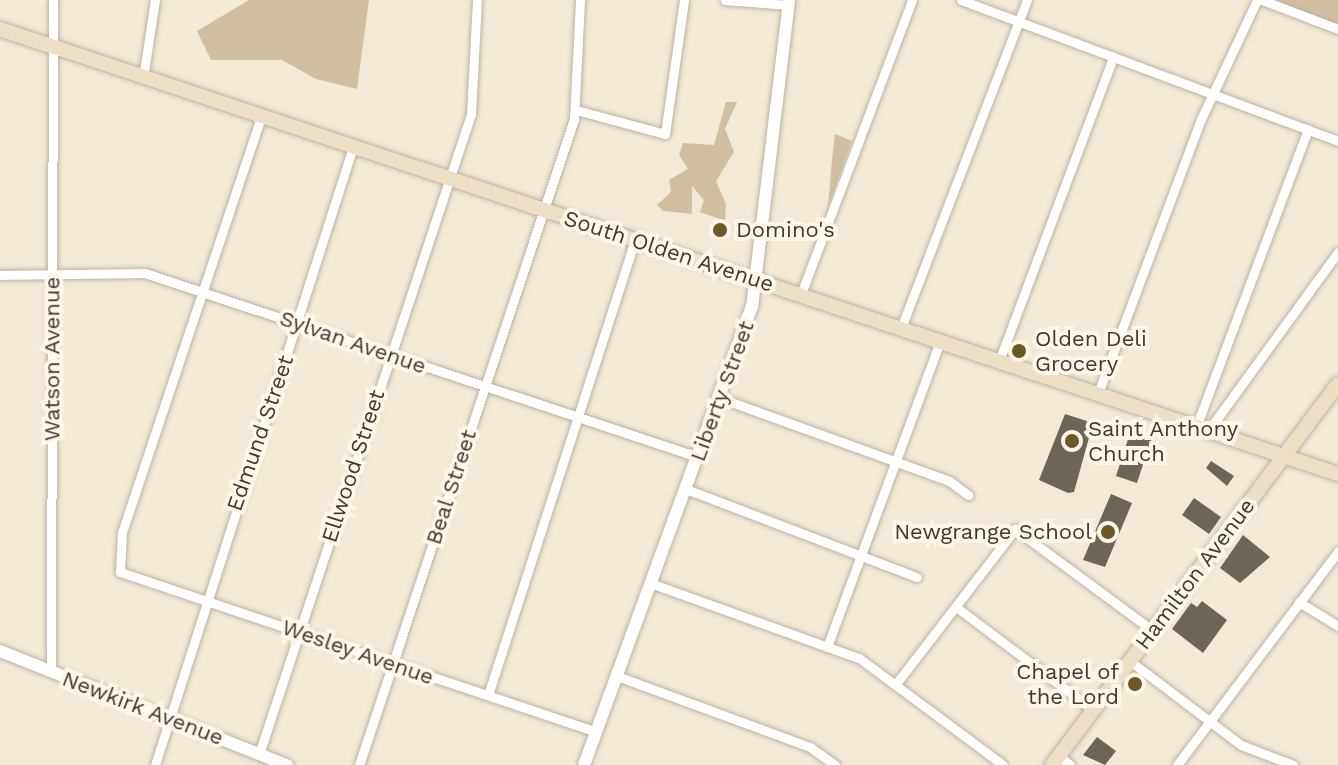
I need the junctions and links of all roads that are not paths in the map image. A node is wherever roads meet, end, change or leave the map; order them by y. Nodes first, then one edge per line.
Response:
1 (53, 0) edge
2 (155, 0) edge
3 (477, 0) edge
4 (580, 0) edge
5 (684, 0) edge
6 (725, 0) edge
7 (912, 0) edge
8 (961, 0) edge
9 (1027, 0) edge
10 (1259, 0) edge
11 (789, 3) edge
12 (1017, 21) junction
13 (0, 29) edge
14 (1338, 29) edge
15 (53, 46) junction
16 (1113, 57) junction
17 (143, 78) junction
18 (1212, 94) junction
19 (576, 110) junction
20 (261, 117) junction
21 (1308, 129) junction
22 (1338, 141) edge
23 (353, 147) junction
24 (448, 179) junction
25 (543, 209) junction
26 (635, 239) junction
27 (1338, 252) edge
28 (53, 273) junction
29 (0, 275) edge
30 (757, 280) junction
31 (204, 291) junction
32 (801, 294) junction
33 (297, 323) junction
34 (901, 328) junction
35 (940, 342) junction
36 (390, 353) junction
37 (999, 361) junction
38 (1338, 384) edge
39 (484, 386) junction
40 (1211, 387) junction
41 (1098, 393) junction
42 (720, 398) junction
43 (1226, 401) junction
44 (579, 417) junction
45 (1202, 429) junction
46 (1283, 456) junction
47 (698, 457) junction
48 (896, 462) junction
49 (1338, 474) edge
50 (686, 489) junction
51 (968, 495) dead end
52 (1338, 551) edge
53 (862, 554) junction
54 (917, 577) dead end
55 (653, 584) junction
56 (203, 600) junction
57 (1299, 602) junction
58 (956, 607) junction
59 (1338, 626) edge
60 (1152, 630) junction
61 (299, 632) junction
62 (827, 647) junction
63 (0, 651) edge
64 (1130, 661) junction
65 (392, 665) junction
66 (51, 672) junction
67 (617, 676) junction
68 (895, 685) junction
69 (488, 695) junction
70 (1093, 710) junction
71 (165, 717) junction
72 (1211, 722) junction
73 (597, 732) junction
74 (259, 754) junction
75 (1060, 762) edge
76 (155, 765) edge
77 (287, 765) edge
78 (359, 765) edge
79 (584, 765) edge
80 (835, 765) edge
81 (1003, 765) edge
82 (1177, 765) edge
83 (1293, 765) edge

1 - 15 street, Watson Avenue
2 - 17 street
3 - 24 street, Ellwood Street
4 - 19 street, Beal Street
5 - 19 street
6 - 11 street
7 - 32 street
8 - 12 street
9 - 12 street
10 - 14 street
10 - 18 street
11 - 30 street, Liberty Street
12 - 16 street
12 - 34 street
13 - 15 main road, South Olden Avenue
15 - 17 main road, South Olden Avenue
15 - 28 street, Watson Avenue
16 - 18 street
16 - 37 street
17 - 20 main road, South Olden Avenue
18 - 21 street
18 - 41 street
19 - 25 street, Beal Street
20 - 23 main road, South Olden Avenue
20 - 31 street
21 - 22 street
21 - 40 street
23 - 24 main road, South Olden Avenue
23 - 33 street, Edmund Street
24 - 25 main road, South Olden Avenue
24 - 36 street, Ellwood Street
25 - 26 main road, South Olden Avenue
25 - 39 street, Beal Street
26 - 30 main road, South Olden Avenue
26 - 44 street
27 - 43 street
28 - 29 street, Sylvan Avenue
28 - 31 street, Sylvan Avenue
28 - 66 street, Watson Avenue
30 - 32 main road, South Olden Avenue
30 - 42 street, Liberty Street
31 - 33 street, Sylvan Avenue
31 - 56 street, Wesley Avenue
32 - 34 main road, South Olden Avenue
33 - 36 street, Sylvan Avenue
33 - 56 street, Edmund Street
34 - 35 main road, South Olden Avenue
35 - 37 main road, South Olden Avenue
35 - 48 street
36 - 39 street, Sylvan Avenue
36 - 61 street, Ellwood Street
37 - 41 main road, South Olden Avenue
38 - 46 main road, Hamilton Avenue
39 - 44 street, Sylvan Avenue
39 - 65 street, Beal Street
40 - 43 street
40 - 45 street
41 - 45 main road, South Olden Avenue
42 - 47 street, Liberty Street
42 - 48 street
43 - 45 street
44 - 47 street, Sylvan Avenue
44 - 69 street
45 - 46 main road, South Olden Avenue
46 - 49 main road, South Olden Avenue
46 - 60 main road, Hamilton Avenue
47 - 50 street, Liberty Street
48 - 51 street
48 - 53 street
50 - 53 street
50 - 55 street, Liberty Street
52 - 57 street
53 - 54 street
53 - 62 street
55 - 62 street
55 - 67 street, Liberty Street
56 - 61 street, Wesley Avenue
56 - 71 street, Edmund Street
57 - 59 street
57 - 72 street
58 - 60 street
58 - 68 street
58 - 70 street
60 - 64 main road, Hamilton Avenue
61 - 65 street, Wesley Avenue
61 - 74 street, Ellwood Street
62 - 68 street
63 - 66 street, Newkirk Avenue
64 - 70 main road, Hamilton Avenue
64 - 72 street
65 - 69 street, Wesley Avenue
65 - 78 street, Beal Street
66 - 71 street, Newkirk Avenue
67 - 73 street, Liberty Street
67 - 80 street
68 - 81 street
69 - 73 street, Wesley Avenue
70 - 75 main road, Hamilton Avenue
71 - 74 street, Newkirk Avenue
71 - 76 street, Edmund Street
72 - 82 street
72 - 83 street
73 - 79 street, Liberty Street
74 - 77 street, Newkirk Avenue

